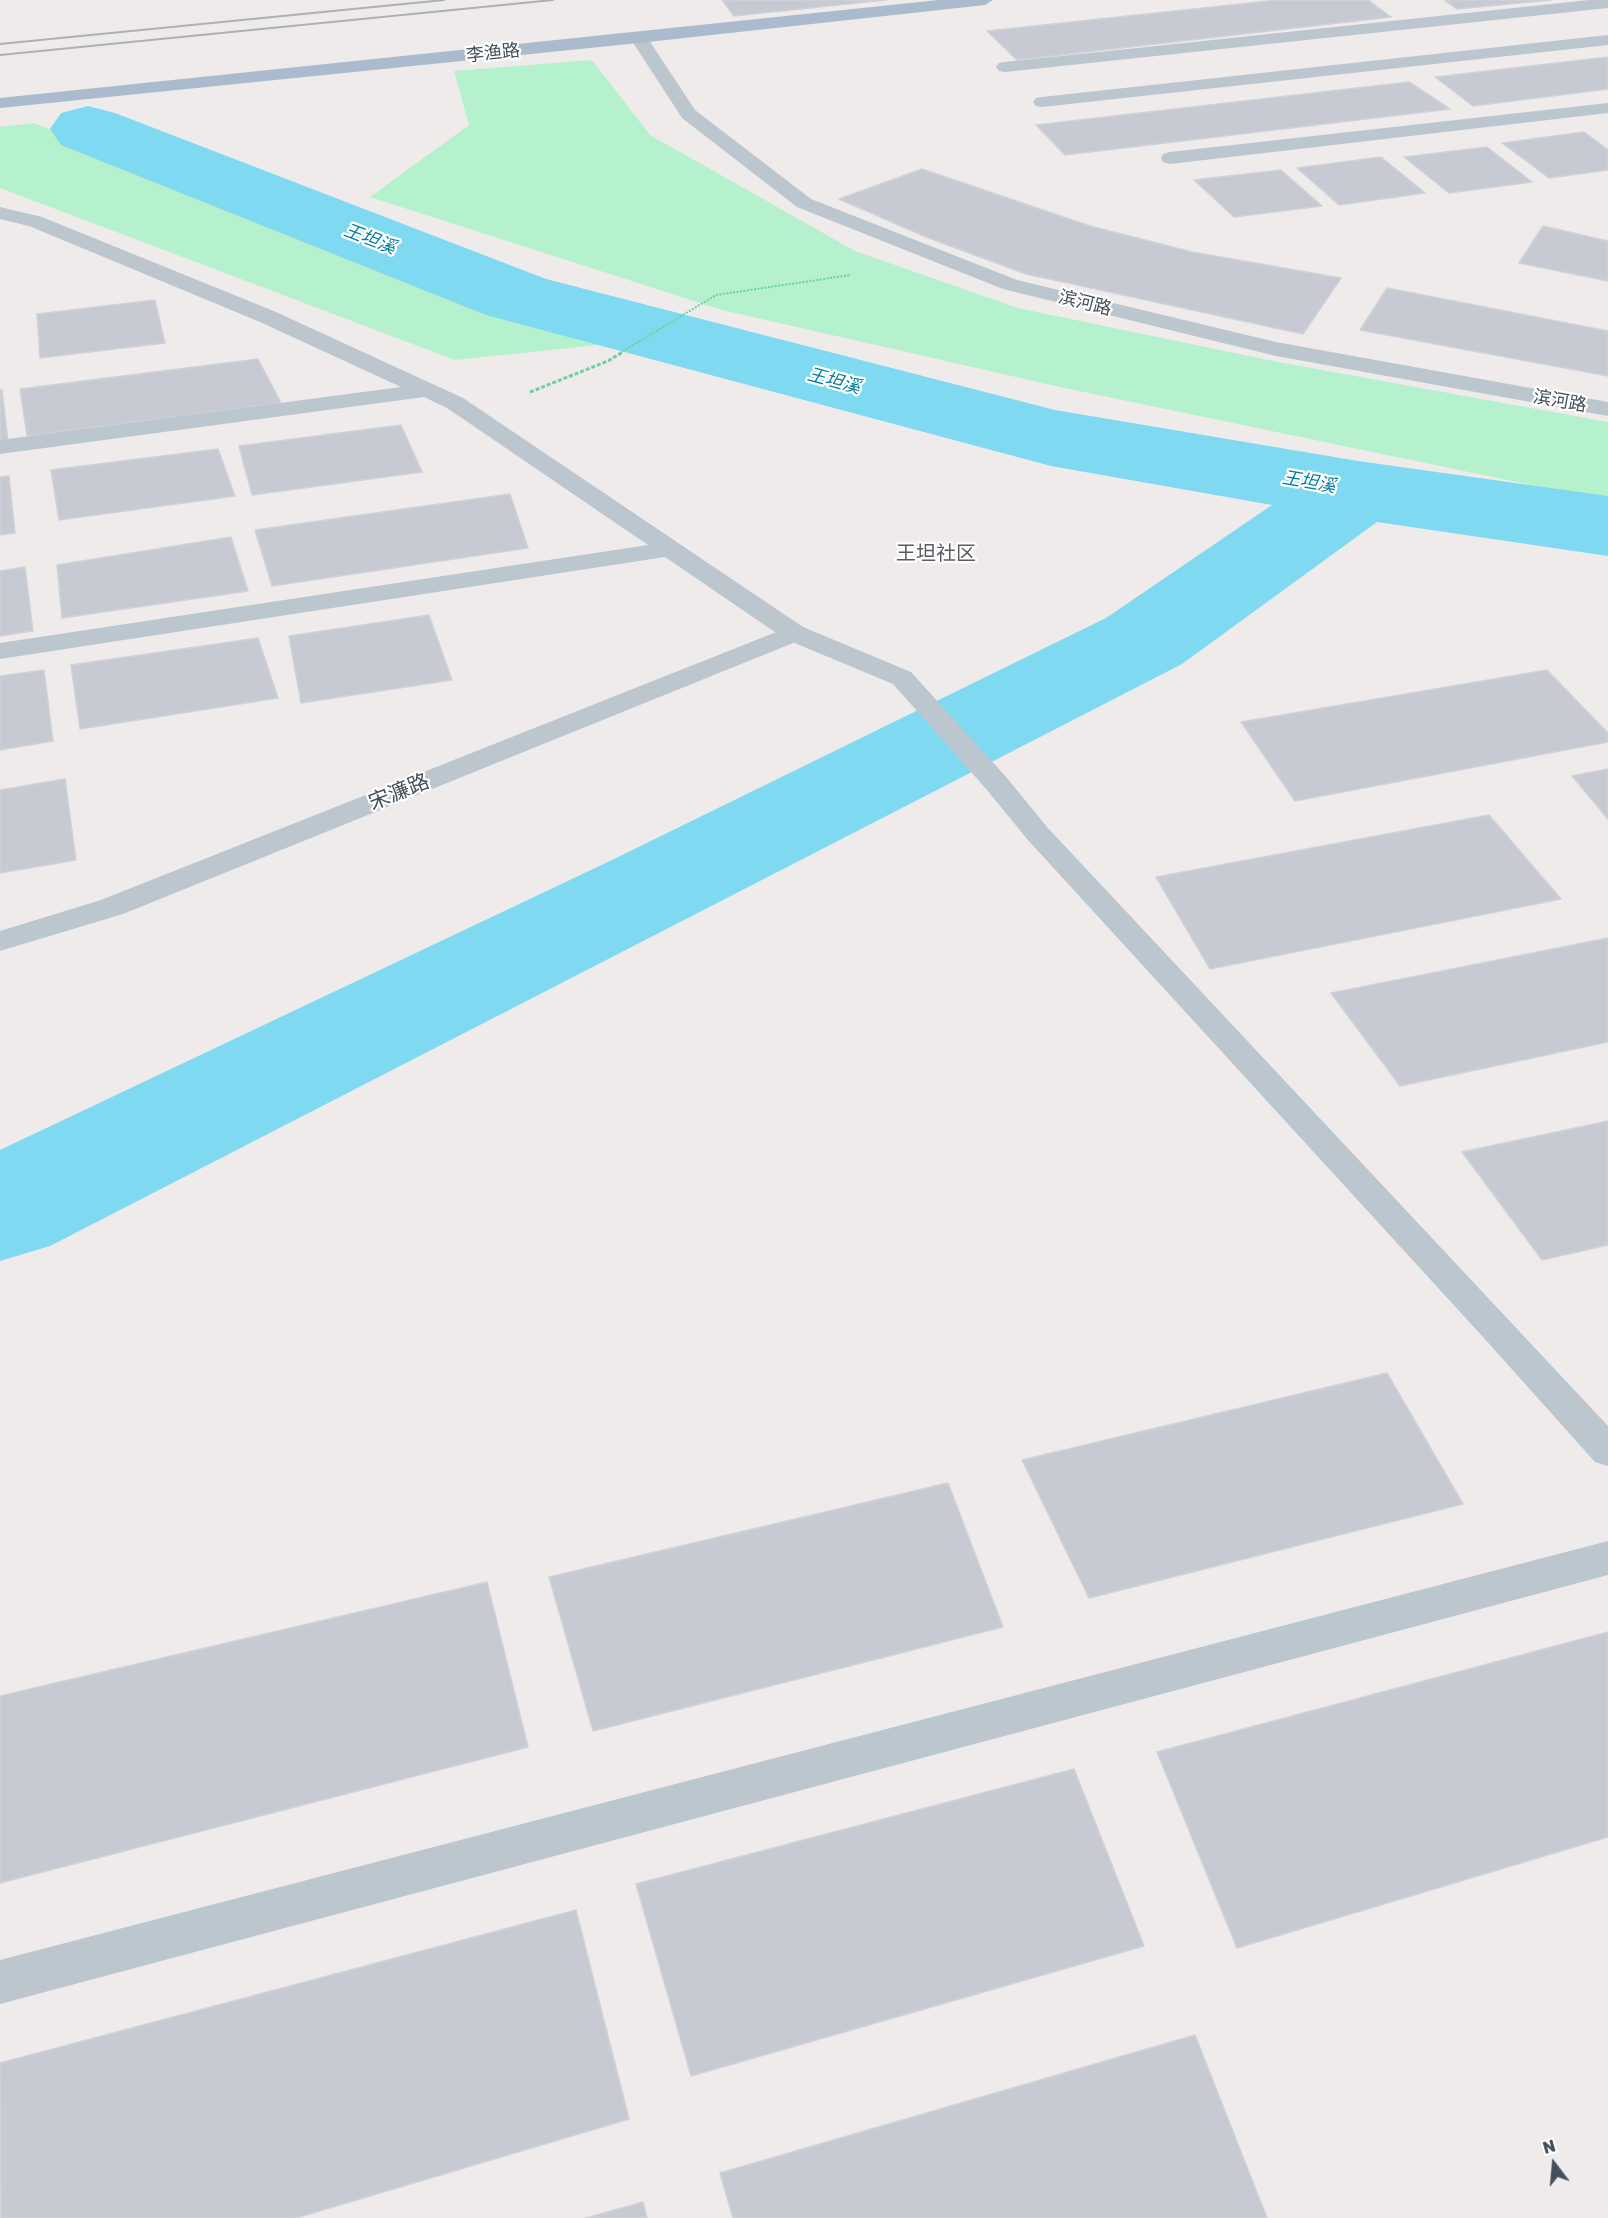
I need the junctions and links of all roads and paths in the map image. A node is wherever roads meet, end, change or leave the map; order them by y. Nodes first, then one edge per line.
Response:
1 (985, 0) edge
2 (1608, 3) edge
3 (639, 38) junction
4 (1608, 40) edge
5 (1005, 67) dead end
6 (1042, 102) dead end
7 (0, 103) edge
8 (1608, 108) edge
9 (1578, 112) junction
10 (1600, 128) dead end
11 (1170, 158) dead end
12 (0, 213) edge
13 (51, 227) junction
14 (0, 233) edge
15 (854, 275) dead end
16 (426, 390) junction
17 (1608, 409) edge
18 (472, 415) junction
19 (0, 447) edge
20 (669, 549) junction
21 (794, 633) junction
22 (0, 651) edge
23 (0, 941) edge
24 (1608, 1451) edge
25 (1608, 1558) edge
26 (0, 1982) edge

1 - 3 main road, 李渔路
2 - 5 street
3 - 7 main road, 李渔路
3 - 17 street, 滨河路
4 - 6 street
8 - 9 street
9 - 10 street
9 - 11 street
12 - 13 street
13 - 14 street
13 - 16 street
15 - 18 path
16 - 18 street
16 - 19 street
18 - 20 street
20 - 21 street
20 - 22 street
21 - 23 street, 宋濂路
21 - 24 street
25 - 26 street

